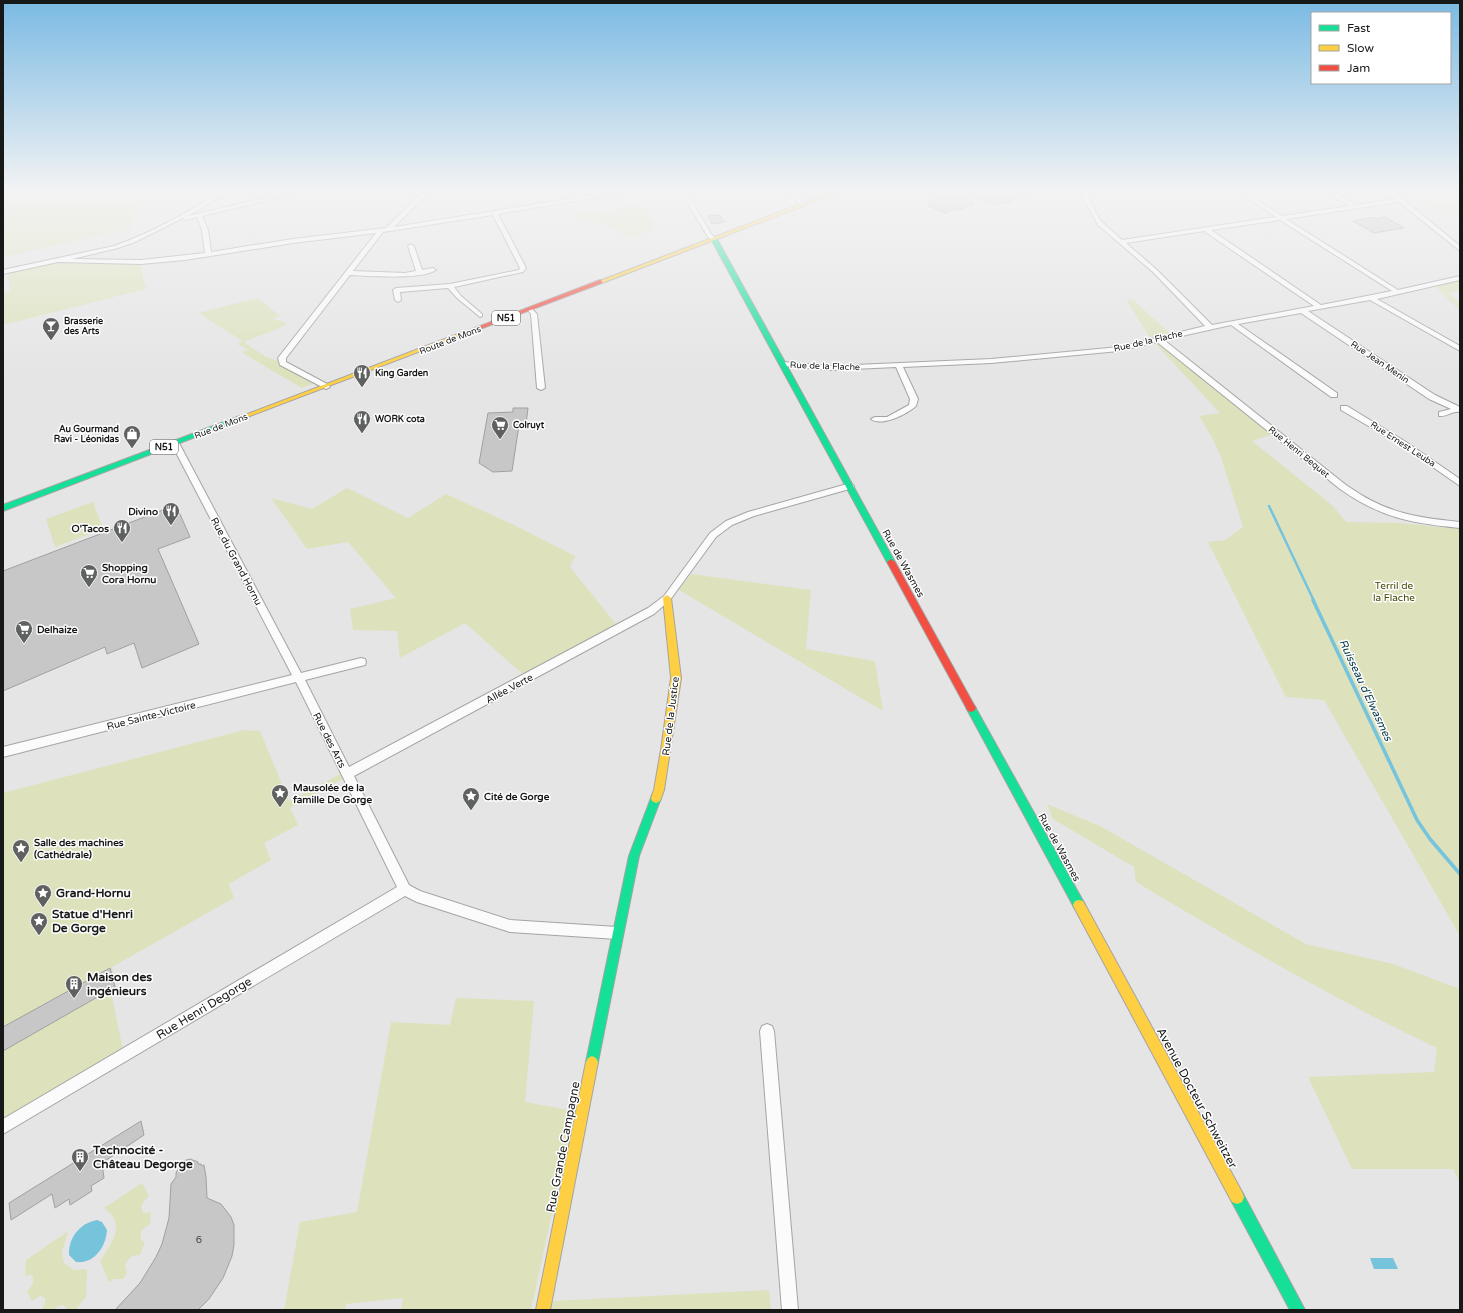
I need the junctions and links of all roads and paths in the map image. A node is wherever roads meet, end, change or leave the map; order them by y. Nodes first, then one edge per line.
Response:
1 (97, 251) edge
2 (208, 251) edge
3 (231, 251) edge
4 (367, 251) edge
5 (413, 251) edge
6 (513, 251) edge
7 (682, 251) edge
8 (721, 251) edge
9 (1131, 251) edge
10 (1238, 251) edge
11 (1333, 251) edge
12 (208, 255) junction
13 (58, 260) junction
14 (432, 270) dead end
15 (3, 272) edge
16 (420, 273) junction
17 (348, 274) junction
18 (1460, 278) edge
19 (450, 286) junction
20 (1397, 292) junction
21 (1371, 298) junction
22 (398, 300) dead end
23 (1319, 307) junction
24 (530, 309) junction
25 (1302, 310) junction
26 (480, 315) dead end
27 (1232, 323) junction
28 (1210, 327) junction
29 (1158, 339) junction
30 (1460, 349) edge
31 (783, 364) junction
32 (898, 366) junction
33 (326, 387) junction
34 (541, 388) dead end
35 (1334, 395) dead end
36 (1344, 408) dead end
37 (1459, 410) edge
38 (1442, 414) dead end
39 (875, 419) dead end
40 (175, 443) junction
41 (1460, 483) edge
42 (850, 486) junction
43 (3, 508) edge
44 (1460, 525) edge
45 (667, 598) junction
46 (361, 662) dead end
47 (299, 678) junction
48 (3, 752) edge
49 (347, 774) junction
50 (404, 889) junction
51 (1075, 897) joint
52 (617, 932) junction
53 (606, 989) joint
54 (767, 1031) dead end
55 (3, 1126) edge
56 (544, 1310) edge
57 (790, 1310) edge
58 (1298, 1310) edge

1 - 13 street
2 - 12 street
3 - 12 street
4 - 17 street
5 - 16 street
6 - 19 street
7 - 24 street, Route de Mons / N51
8 - 31 street, Rue de Wasmes
9 - 28 street
10 - 23 street
11 - 20 street
12 - 13 street
13 - 15 street
14 - 16 street
16 - 17 street
17 - 33 street
18 - 20 street, Rue de la Flache
19 - 22 street
19 - 26 street
20 - 21 street, Rue de la Flache
21 - 23 street, Rue de la Flache
21 - 30 street
23 - 25 street, Rue de la Flache
24 - 33 street, Route de Mons / N51
24 - 34 street
25 - 27 street, Rue de la Flache
25 - 37 street, Rue Jean Menin
27 - 28 street, Rue de la Flache
27 - 35 street
28 - 29 street, Rue de la Flache
29 - 32 street, Rue de la Flache
29 - 44 street, Rue Henri Bequet
31 - 32 street, Rue de la Flache
31 - 42 street, Rue de Wasmes
32 - 39 street
33 - 40 street, Rue de Mons / N51
36 - 41 street, Rue Ernest Leuba
37 - 38 street
40 - 43 street, Rue de Mons / N51
40 - 47 street, Rue du Grand Hornu
42 - 45 street
42 - 51 street, Rue de Wasmes
45 - 49 street, Allée Verte
45 - 52 street, Rue de la Justice
46 - 47 street, Rue Sainte-Victoire
47 - 48 street, Rue Sainte-Victoire
47 - 49 street, Rue des Arts
49 - 50 street, Rue des Arts
50 - 52 street
50 - 55 street, Rue Henri Degorge
51 - 58 street, Avenue Docteur Schweitzer
52 - 53 street, Rue de la Justice
53 - 56 street, Rue Grande Campagne
54 - 57 street

